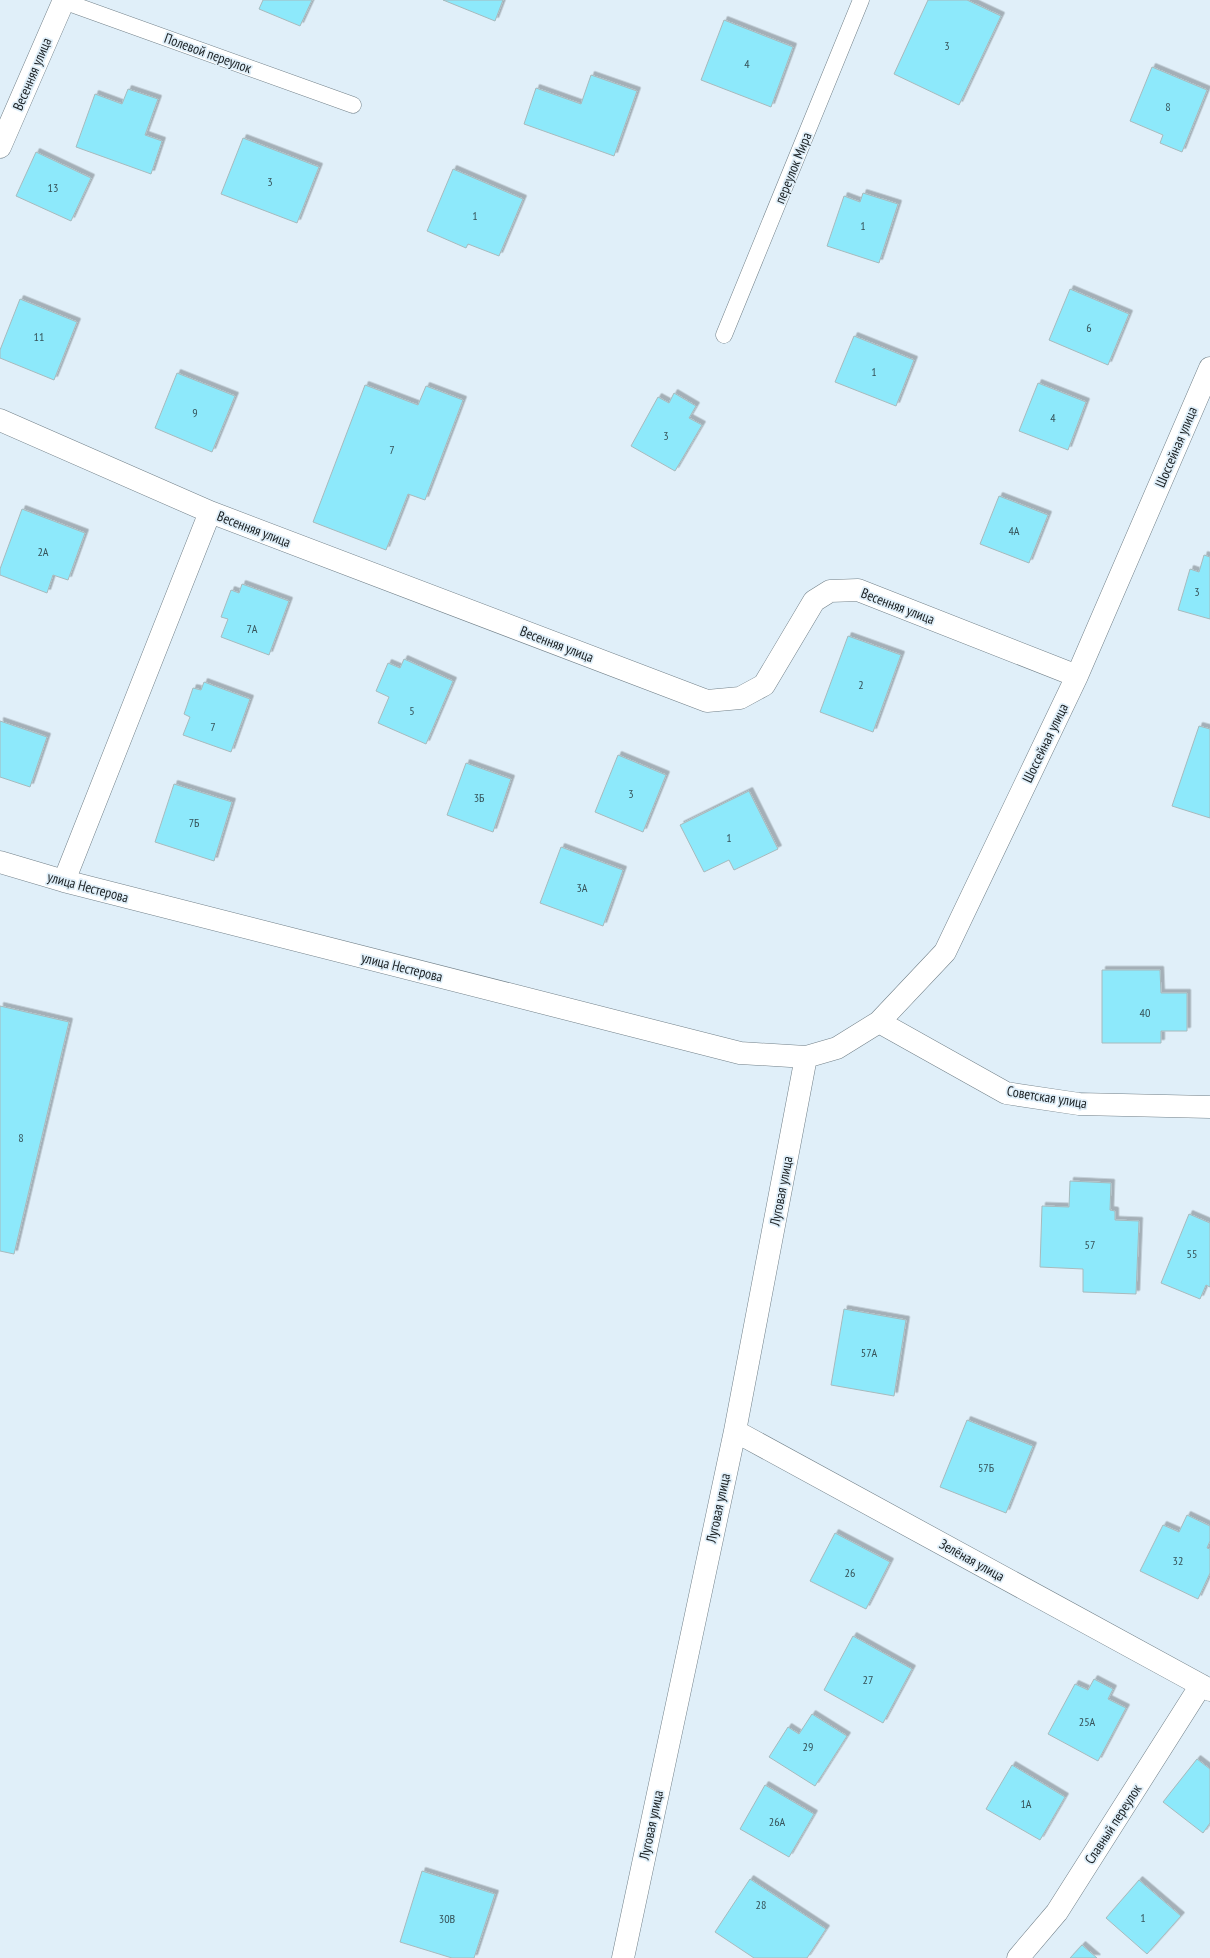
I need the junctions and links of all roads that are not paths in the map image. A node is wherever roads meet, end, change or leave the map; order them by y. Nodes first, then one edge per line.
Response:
1 (861, 0) edge
2 (63, 1) edge
3 (353, 105) dead end
4 (0, 147) edge
5 (724, 335) dead end
6 (1210, 368) edge
7 (0, 420) edge
8 (210, 512) junction
9 (1077, 676) junction
10 (0, 862) edge
11 (64, 881) junction
12 (879, 1022) junction
13 (806, 1057) junction
14 (1210, 1107) edge
15 (735, 1431) junction
16 (1206, 1687) edge
17 (623, 1958) edge
18 (1018, 1958) edge

1 - 5 lane, переулок Мира
2 - 3 lane, Полевой переулок
2 - 4 street, Весенняя улица
6 - 9 street, Шоссейная улица
7 - 8 street, Весенняя улица
8 - 9 street, Весенняя улица
8 - 11 street
9 - 12 street, Шоссейная улица
10 - 11 street, улица Нестерова
11 - 13 street, улица Нестерова
12 - 13 street, Шоссейная улица
12 - 14 street, Советская улица
13 - 15 street, Луговая улица
15 - 16 street, Зелёная улица
15 - 17 street, Луговая улица
16 - 18 street, Славный переулок

